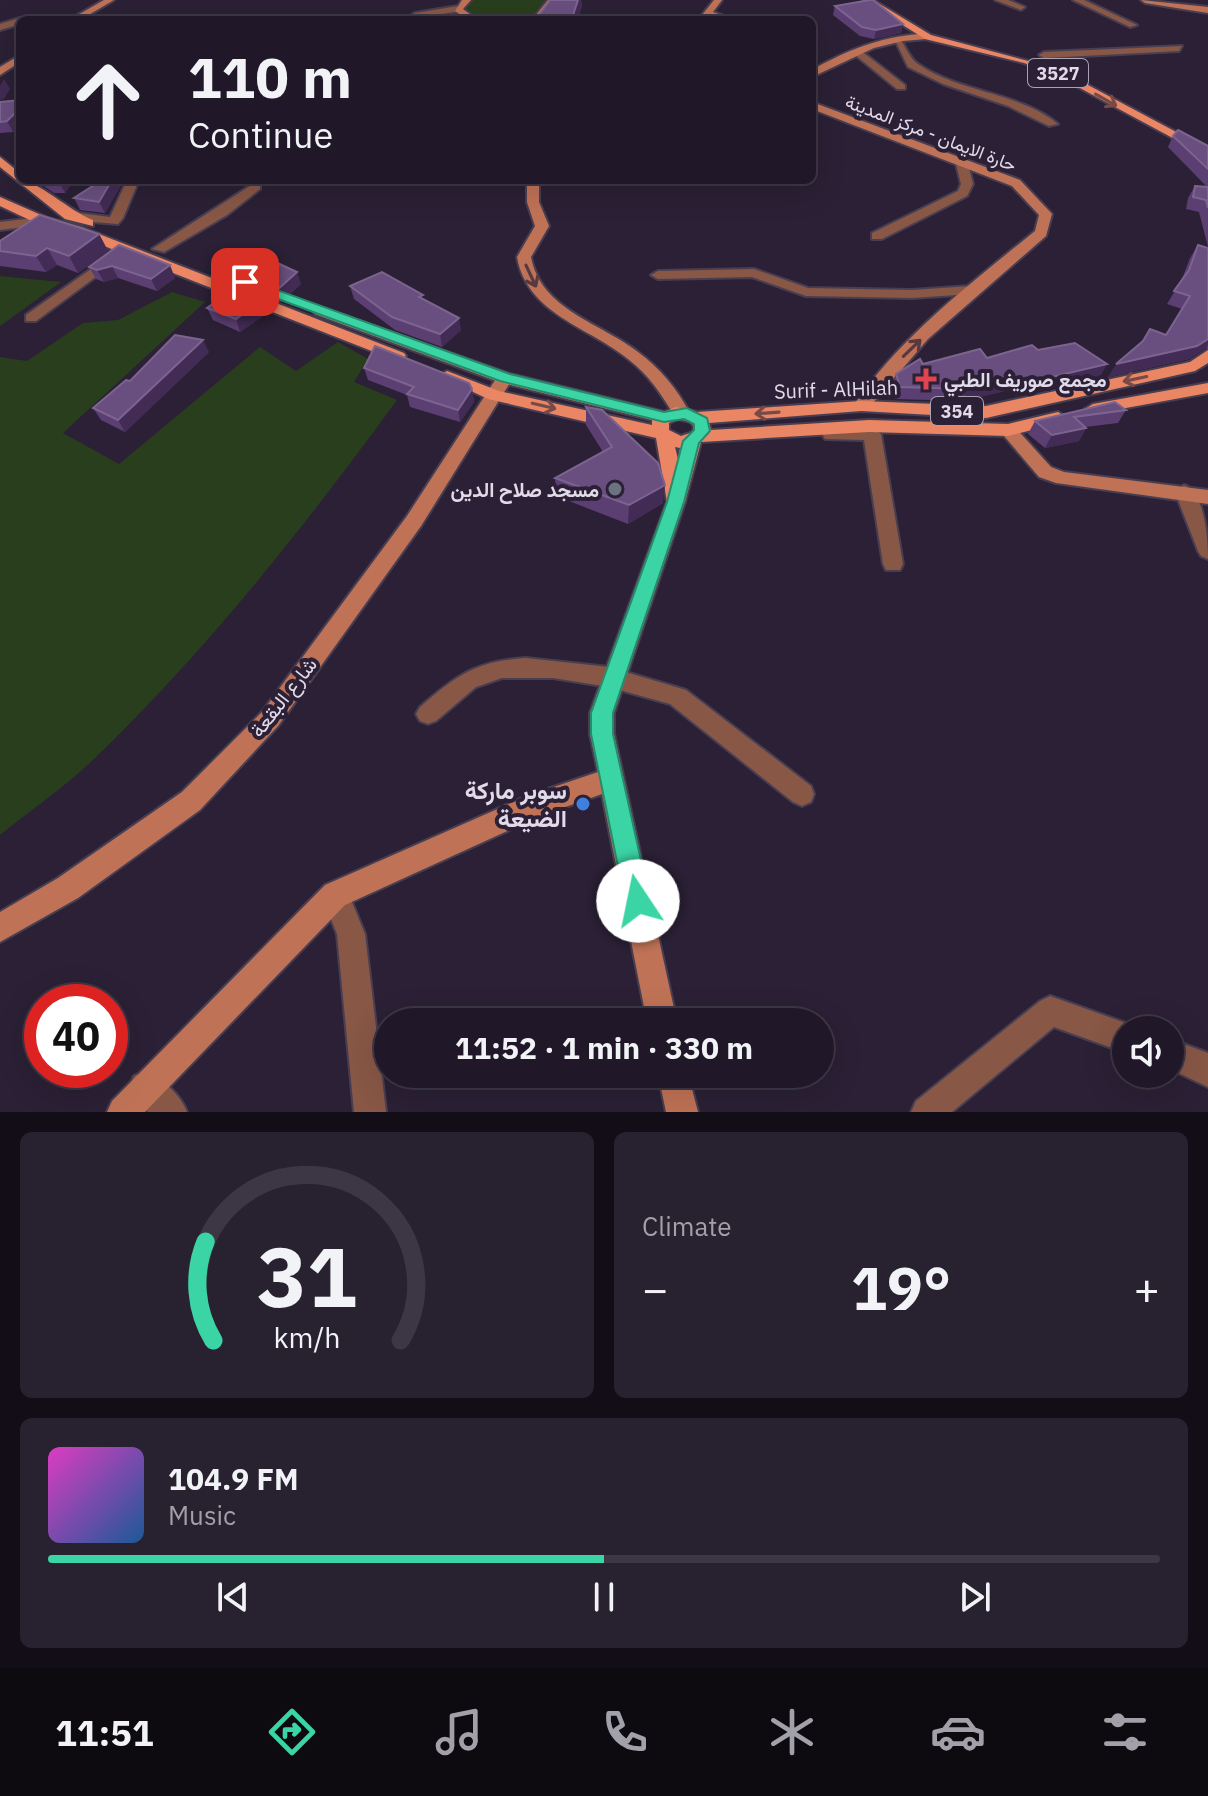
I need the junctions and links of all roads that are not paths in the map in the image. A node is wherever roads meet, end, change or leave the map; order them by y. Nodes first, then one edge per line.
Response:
1 (110, 0) edge
2 (552, 0) edge
3 (718, 0) edge
4 (867, 0) edge
5 (999, 0) edge
6 (1077, 0) edge
7 (1145, 0) edge
8 (429, 1) edge
9 (461, 5) edge
10 (1021, 7) dead end
11 (1208, 10) edge
12 (80, 16) edge
13 (414, 16) edge
14 (539, 16) edge
15 (706, 16) edge
16 (904, 24) junction
17 (1133, 25) dead end
18 (933, 38) junction
19 (897, 40) junction
20 (1179, 48) dead end
21 (857, 52) junction
22 (1044, 55) junction
23 (816, 71) edge
24 (901, 87) dead end
25 (1114, 89) dead end
26 (1139, 103) dead end
27 (816, 107) edge
28 (1053, 124) dead end
29 (1205, 147) edge
30 (0, 161) edge
31 (962, 164) junction
32 (16, 175) edge
33 (26, 184) edge
34 (131, 184) edge
35 (534, 184) edge
36 (256, 186) dead end
37 (0, 201) edge
38 (64, 212) junction
39 (44, 221) junction
40 (0, 226) edge
41 (877, 236) dead end
42 (124, 249) junction
43 (159, 249) junction
44 (658, 275) dead end
45 (971, 290) junction
46 (31, 318) dead end
47 (1208, 355) edge
48 (500, 386) junction
49 (1208, 388) edge
50 (861, 406) junction
51 (680, 428) junction
52 (828, 429) junction
53 (1008, 430) junction
54 (1184, 492) junction
55 (1208, 497) edge
56 (676, 502) junction
57 (1208, 551) edge
58 (893, 564) dead end
59 (613, 678) junction
60 (428, 714) dead end
61 (613, 779) junction
62 (802, 794) dead end
63 (335, 895) junction
64 (0, 928) edge
65 (659, 1008) edge
66 (1112, 1033) edge
67 (1184, 1059) edge
68 (1208, 1072) edge
69 (145, 1087) junction
70 (676, 1088) edge
71 (123, 1112) edge
72 (171, 1112) edge
73 (370, 1112) edge
74 (682, 1112) edge
75 (927, 1112) edge

1 - 12 street
2 - 14 street
3 - 15 street
4 - 16 main road, 3527
5 - 10 street
6 - 17 street
7 - 11 street
8 - 9 street
9 - 13 street
16 - 18 main road, 3527
16 - 22 main road, 3527
18 - 19 street
18 -> 29 main road, 3527
19 - 21 street
19 - 28 street
20 - 22 street
21 - 23 street
21 - 24 street
22 - 25 main road, 3527
26 - 29 main road, 3527
27 - 31 street, حارة الايمان - مركز المدينة
30 - 32 main road, 354
31 - 41 street
31 - 45 street, حارة الايمان - مركز المدينة
33 - 38 main road, 354
34 - 38 street
35 -> 51 street
36 - 43 street
37 - 39 main road, 354
38 - 39 main road
38 - 43 main road, 354
39 - 40 street
39 - 42 main road, 354
42 - 46 street
42 - 48 main road, 354
43 - 48 main road, 354
44 - 45 street
50 -> 45 street, حارة الايمان - مركز المدينة
47 -> 50 main road, Surif - AlHilah / 354
48 - 51 main road, 354
48 - 64 street, شارع البقعة
49 - 53 main road, Surif - AlHilah
50 -> 51 main road, Surif - AlHilah / 354
50 - 52 main road
51 - 52 main road, Surif - AlHilah
51 - 56 main road
51 - 56 main road
52 - 53 main road, Surif - AlHilah
52 - 58 street
53 - 54 street
54 - 55 street
54 - 57 street
56 - 59 street
59 - 60 street
59 - 61 street
59 - 62 street
61 - 63 street
61 - 65 street
63 - 69 street
63 - 73 street
66 - 75 street
67 - 68 street
69 - 71 street
69 - 72 street
70 - 74 street

